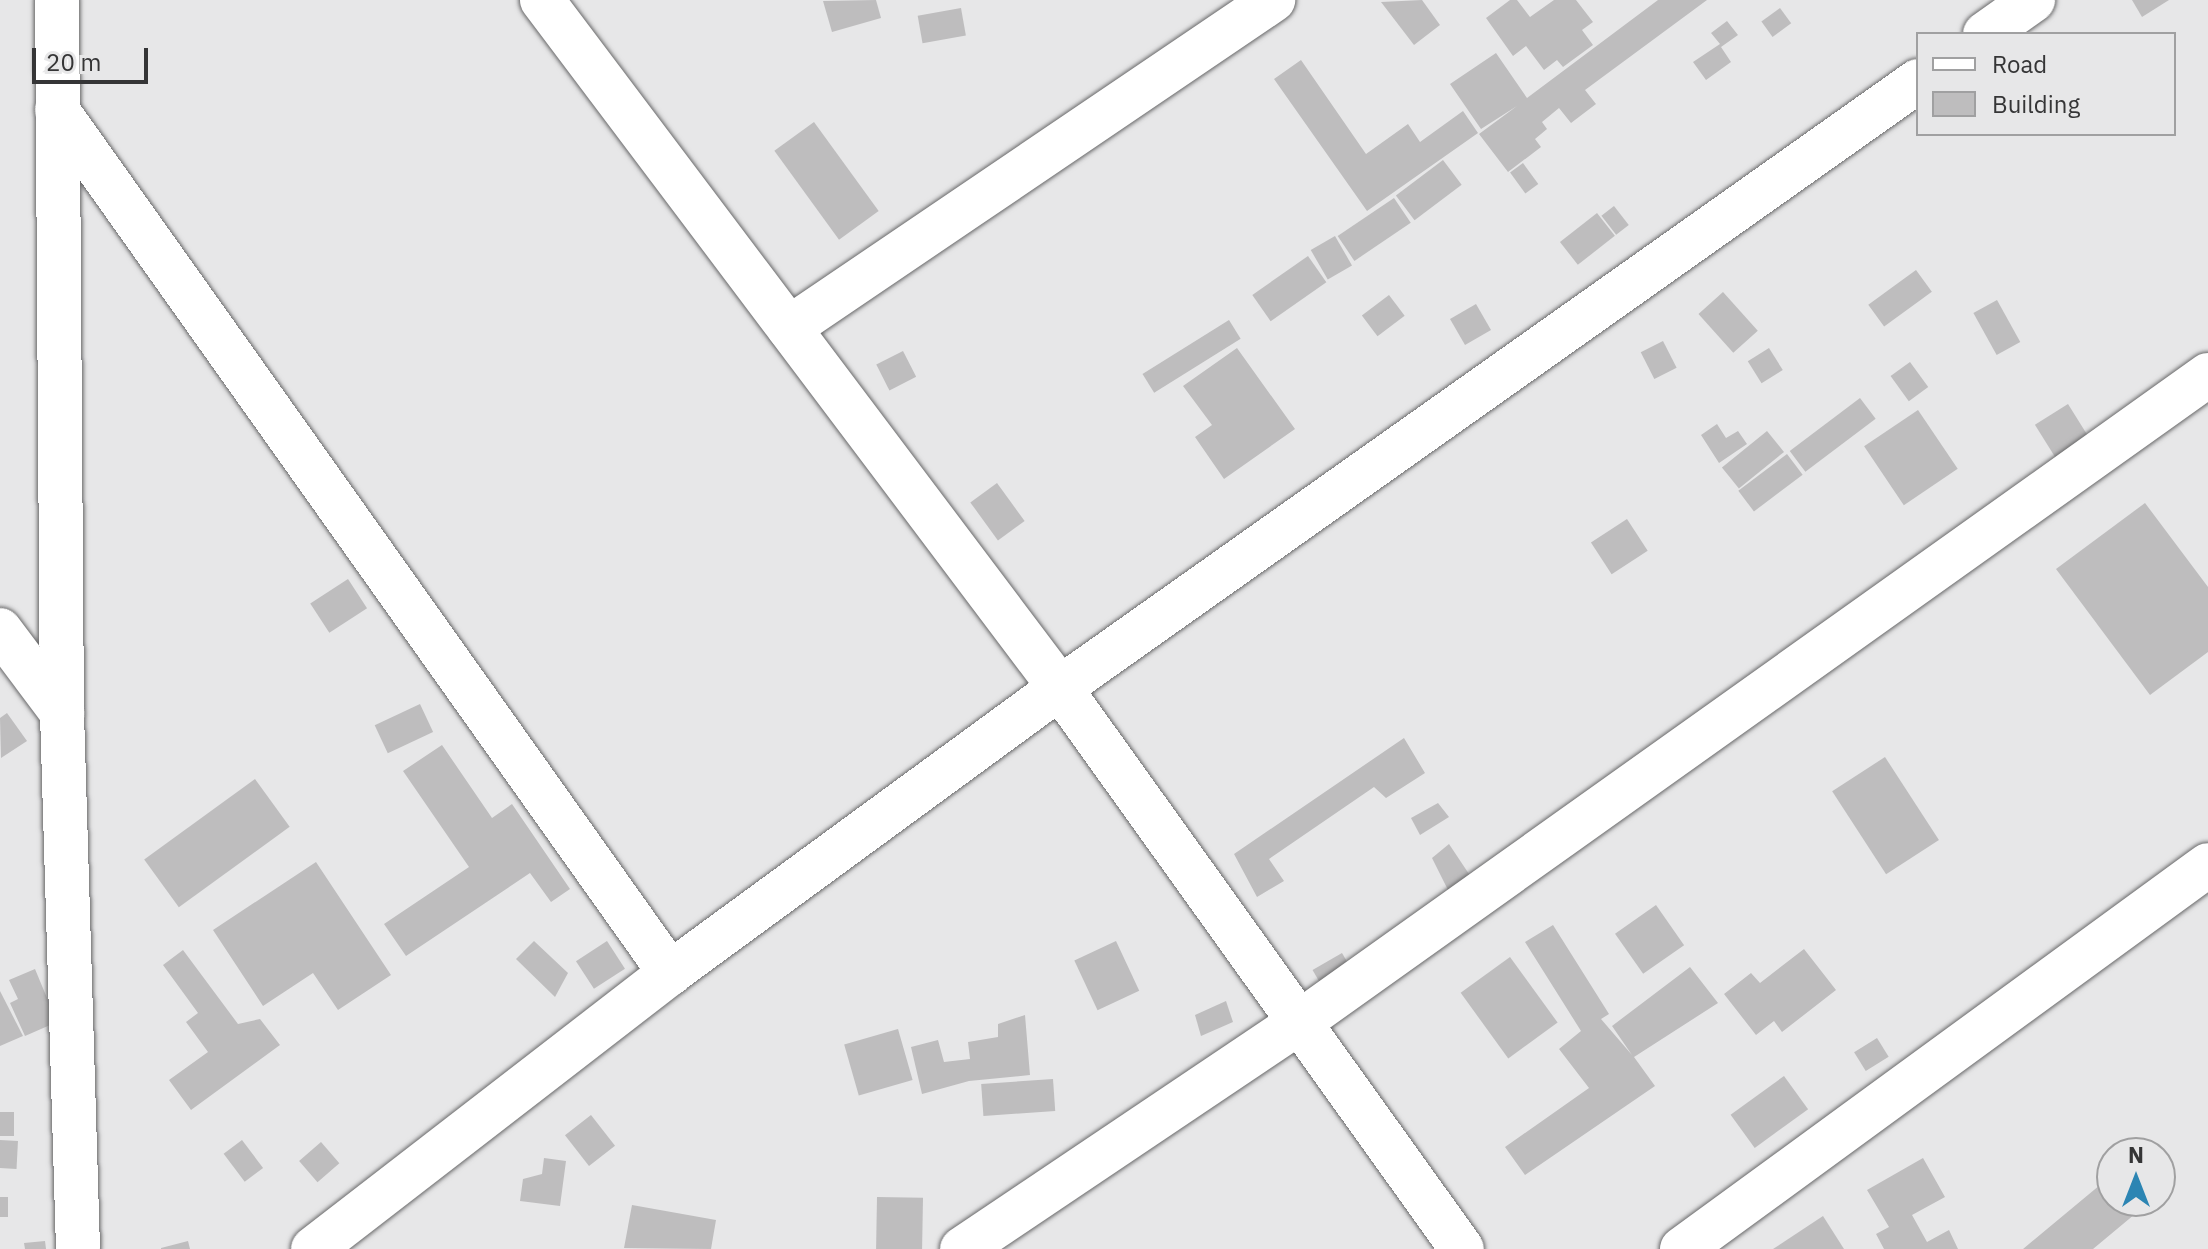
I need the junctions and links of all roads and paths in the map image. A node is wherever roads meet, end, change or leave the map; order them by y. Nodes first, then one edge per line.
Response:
1 (57, 0) edge
2 (542, 0) edge
3 (1273, 0) edge
4 (2033, 0) edge
5 (1988, 32) edge
6 (1916, 82) edge
7 (57, 110) junction
8 (789, 328) junction
9 (2208, 375) edge
10 (0, 630) edge
11 (1060, 688) junction
12 (62, 713) junction
13 (2208, 865) edge
14 (670, 973) junction
15 (1300, 1022) junction
16 (78, 1249) edge
17 (313, 1249) edge
18 (962, 1249) edge
19 (1462, 1249) edge
20 (1682, 1249) edge

1 - 7 street
2 - 8 street
3 - 8 street
4 - 5 street
6 - 11 street
7 - 12 street
7 - 14 street
8 - 11 street
9 - 15 street
10 - 12 street
11 - 14 street
11 - 15 street
12 - 16 street
13 - 20 street
14 - 17 street
15 - 18 street
15 - 19 street

